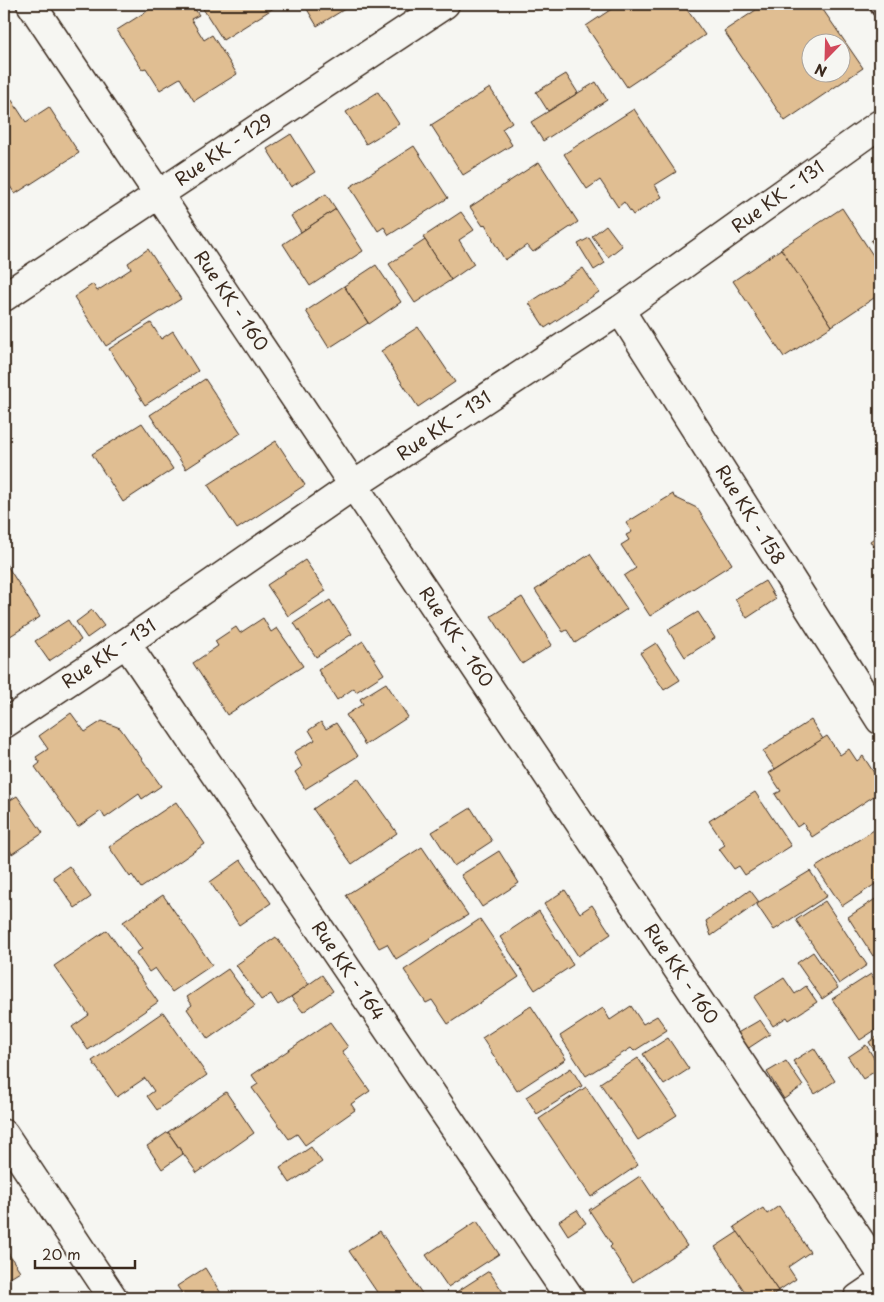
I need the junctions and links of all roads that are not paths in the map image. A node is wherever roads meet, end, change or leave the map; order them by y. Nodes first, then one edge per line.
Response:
1 (31, 4) edge
2 (876, 4) edge
3 (428, 8) edge
4 (880, 9) edge
5 (880, 124) edge
6 (159, 194) junction
7 (4, 297) edge
8 (620, 310) junction
9 (354, 485) junction
10 (126, 643) junction
11 (880, 720) edge
12 (4, 724) edge
13 (4, 1134) edge
14 (880, 1271) edge
15 (880, 1283) edge
16 (113, 1298) edge
17 (570, 1298) edge
18 (858, 1298) edge

1 - 6 street, Rue KK - 160
2 - 4 lane
3 - 6 street, Rue KK - 129
5 - 8 street, Rue KK - 131
6 - 7 street, Rue KK - 129
6 - 9 street, Rue KK - 160
8 - 9 street, Rue KK - 131
8 - 11 street, Rue KK - 158
9 - 10 street, Rue KK - 131
9 - 14 street, Rue KK - 160
10 - 12 street, Rue KK - 131
10 - 17 street, Rue KK - 164
13 - 16 street
15 - 18 street

